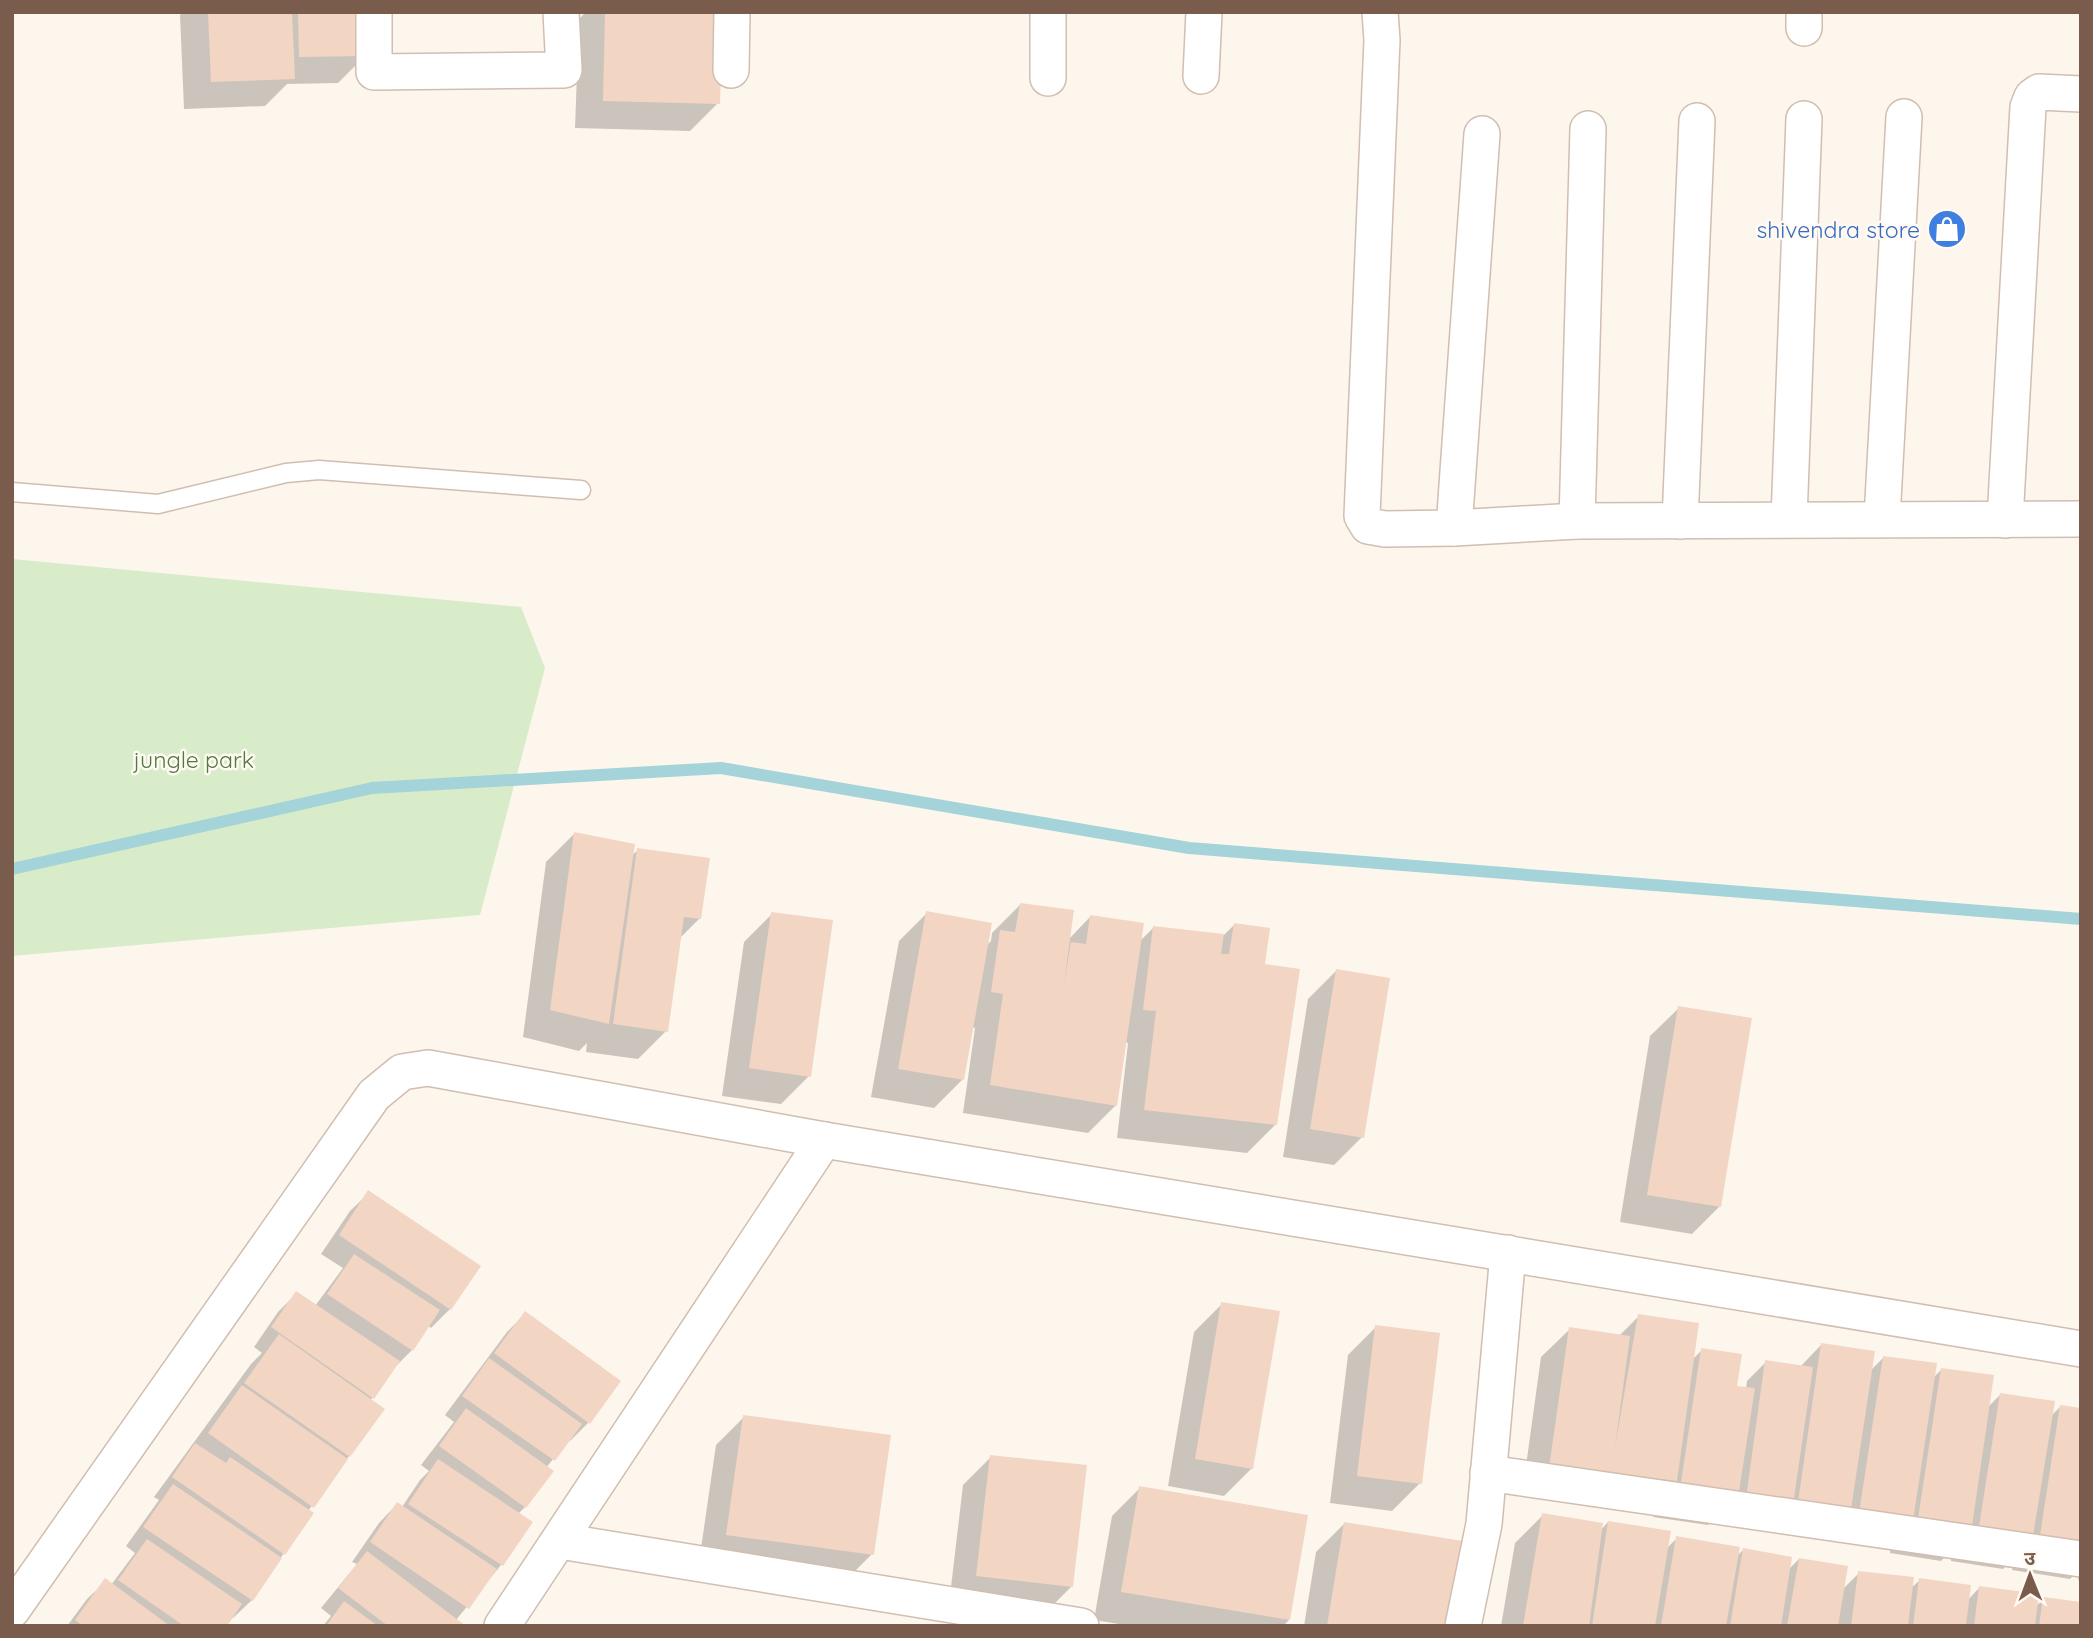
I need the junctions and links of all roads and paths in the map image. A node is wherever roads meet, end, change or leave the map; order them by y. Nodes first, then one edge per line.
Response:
1 (374, 12) edge
2 (561, 12) edge
3 (732, 12) edge
4 (1048, 12) edge
5 (1204, 12) edge
6 (1380, 12) edge
7 (731, 70) dead end
8 (1201, 76) dead end
9 (1048, 78) dead end
10 (2081, 94) edge
11 (1904, 117) dead end
12 (1804, 118) dead end
13 (1697, 121) dead end
14 (1588, 129) dead end
15 (1482, 134) dead end
16 (580, 489) dead end
17 (12, 492) edge
18 (1789, 519) junction
19 (1882, 519) junction
20 (2081, 519) edge
21 (2005, 520) junction
22 (1577, 521) junction
23 (1680, 521) junction
24 (1454, 528) junction
25 (824, 1140) junction
26 (1508, 1253) junction
27 (2081, 1349) edge
28 (1488, 1474) junction
29 (560, 1541) junction
30 (2081, 1559) edge
31 (12, 1610) edge
32 (958, 1616) edge
33 (502, 1626) edge
34 (1081, 1626) edge
35 (1463, 1626) edge

1 - 2 street
3 - 7 street
4 - 9 street
5 - 8 street
6 - 24 street
10 - 21 street
11 - 19 street
12 - 18 street
13 - 23 street
14 - 22 street
15 - 24 street
16 - 17 lane
18 - 19 street
18 - 23 street
19 - 21 street
20 - 21 street
22 - 23 street
22 - 24 street
25 - 26 street
25 - 29 street
25 - 31 street
26 - 27 street
26 - 28 street
28 - 30 street
28 - 35 street
29 - 32 street
29 - 33 street
32 - 34 street

